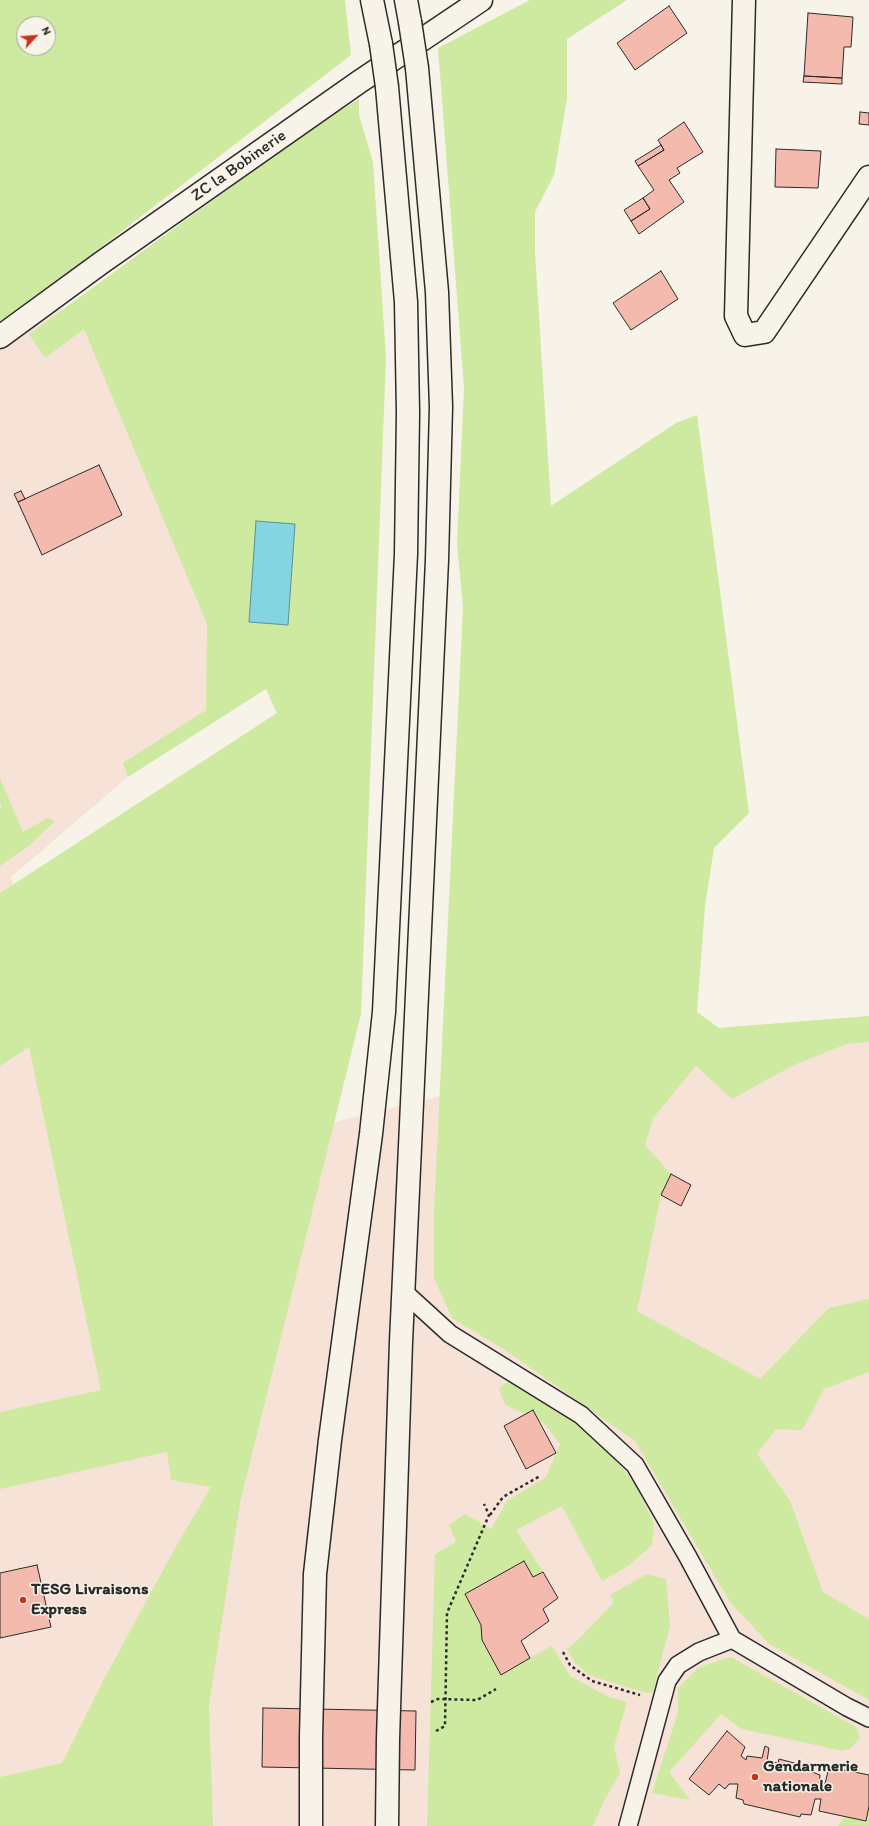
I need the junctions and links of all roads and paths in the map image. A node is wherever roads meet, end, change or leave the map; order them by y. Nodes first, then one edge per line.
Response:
1 (372, 0) edge
2 (406, 0) edge
3 (482, 0) edge
4 (744, 0) edge
5 (869, 177) edge
6 (0, 337) edge
7 (404, 1292) junction
8 (540, 1476) dead end
9 (484, 1504) dead end
10 (489, 1516) junction
11 (732, 1639) junction
12 (563, 1652) dead end
13 (496, 1689) dead end
14 (446, 1699) junction
15 (662, 1699) junction
16 (431, 1702) dead end
17 (869, 1718) edge
18 (436, 1731) dead end
19 (310, 1825) edge
20 (387, 1826) edge
21 (628, 1826) edge

1 - 19 main road, bridge
2 - 7 main road, bridge
3 - 6 main road, ZC la Bobinerie
4 - 5 main road
7 - 11 lane
7 - 20 main road
8 - 10 path
9 - 10 path
10 - 14 path
11 - 15 lane
11 - 17 lane
12 - 15 path
13 - 14 path
14 - 16 path
14 - 18 path
15 - 21 lane

